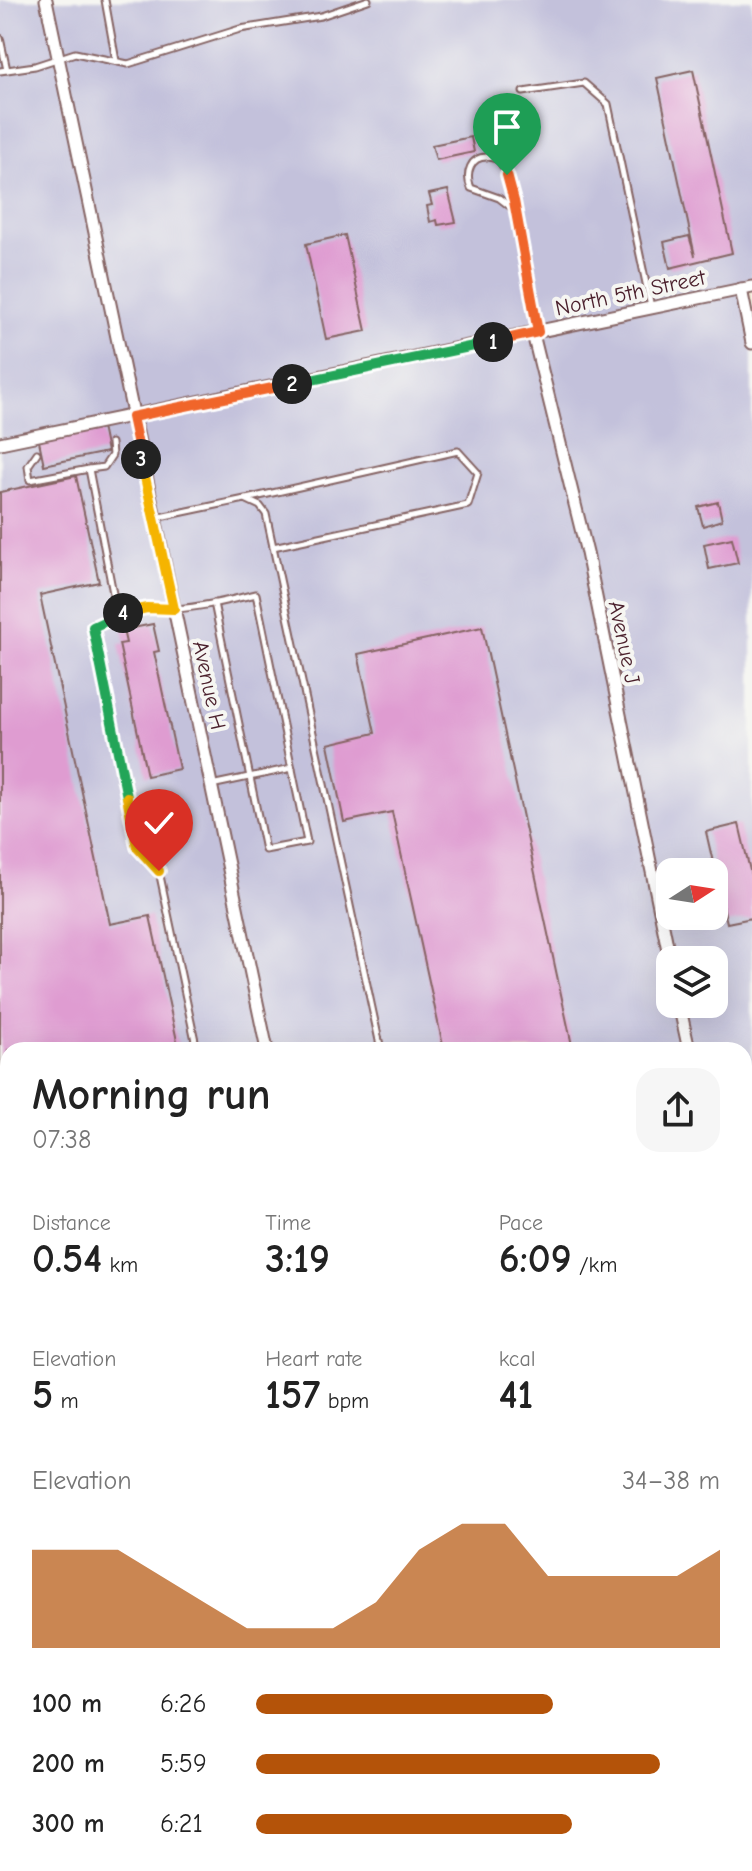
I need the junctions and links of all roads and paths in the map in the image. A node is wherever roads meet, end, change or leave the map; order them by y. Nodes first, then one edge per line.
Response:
1 (46, 0) edge
2 (105, 0) edge
3 (368, 0) edge
4 (0, 38) edge
5 (58, 59) junction
6 (116, 61) junction
7 (3, 70) edge
8 (523, 92) dead end
9 (516, 211) junction
10 (746, 288) edge
11 (651, 308) junction
12 (535, 333) junction
13 (752, 343) edge
14 (132, 417) junction
15 (0, 443) edge
16 (111, 443) dead end
17 (37, 453) dead end
18 (89, 469) junction
19 (245, 499) junction
20 (154, 518) junction
21 (273, 547) junction
22 (214, 603) junction
23 (174, 609) junction
24 (117, 614) junction
25 (292, 768) junction
26 (250, 777) junction
27 (211, 785) junction
28 (667, 946) edge
29 (682, 1018) edge
30 (195, 1042) edge
31 (265, 1042) edge
32 (379, 1042) edge
33 (687, 1042) edge

1 - 5 street, Avenue H
2 - 6 lane
3 - 6 lane
4 - 7 lane
5 - 6 lane
5 - 7 lane
5 - 14 street, Avenue H
8 - 11 lane
9 - 9 lane
9 - 12 lane
10 - 11 street, North 5th Street
10 - 13 street
11 - 12 street, North 5th Street
12 - 14 street, North 5th Street
12 - 28 street, Avenue J
14 - 15 street, North 5th Street
14 - 20 street, Avenue H
16 - 18 lane
17 - 18 lane
18 - 24 lane
19 - 20 lane
19 - 21 lane
19 - 21 lane
20 - 23 street, Avenue H
21 - 32 lane
22 - 23 lane
22 - 25 lane
22 - 26 lane
23 - 24 lane
23 - 27 street, Avenue H
24 - 30 lane
25 - 26 lane
25 - 26 lane
26 - 27 lane
27 - 31 street, Avenue H
29 - 33 street

